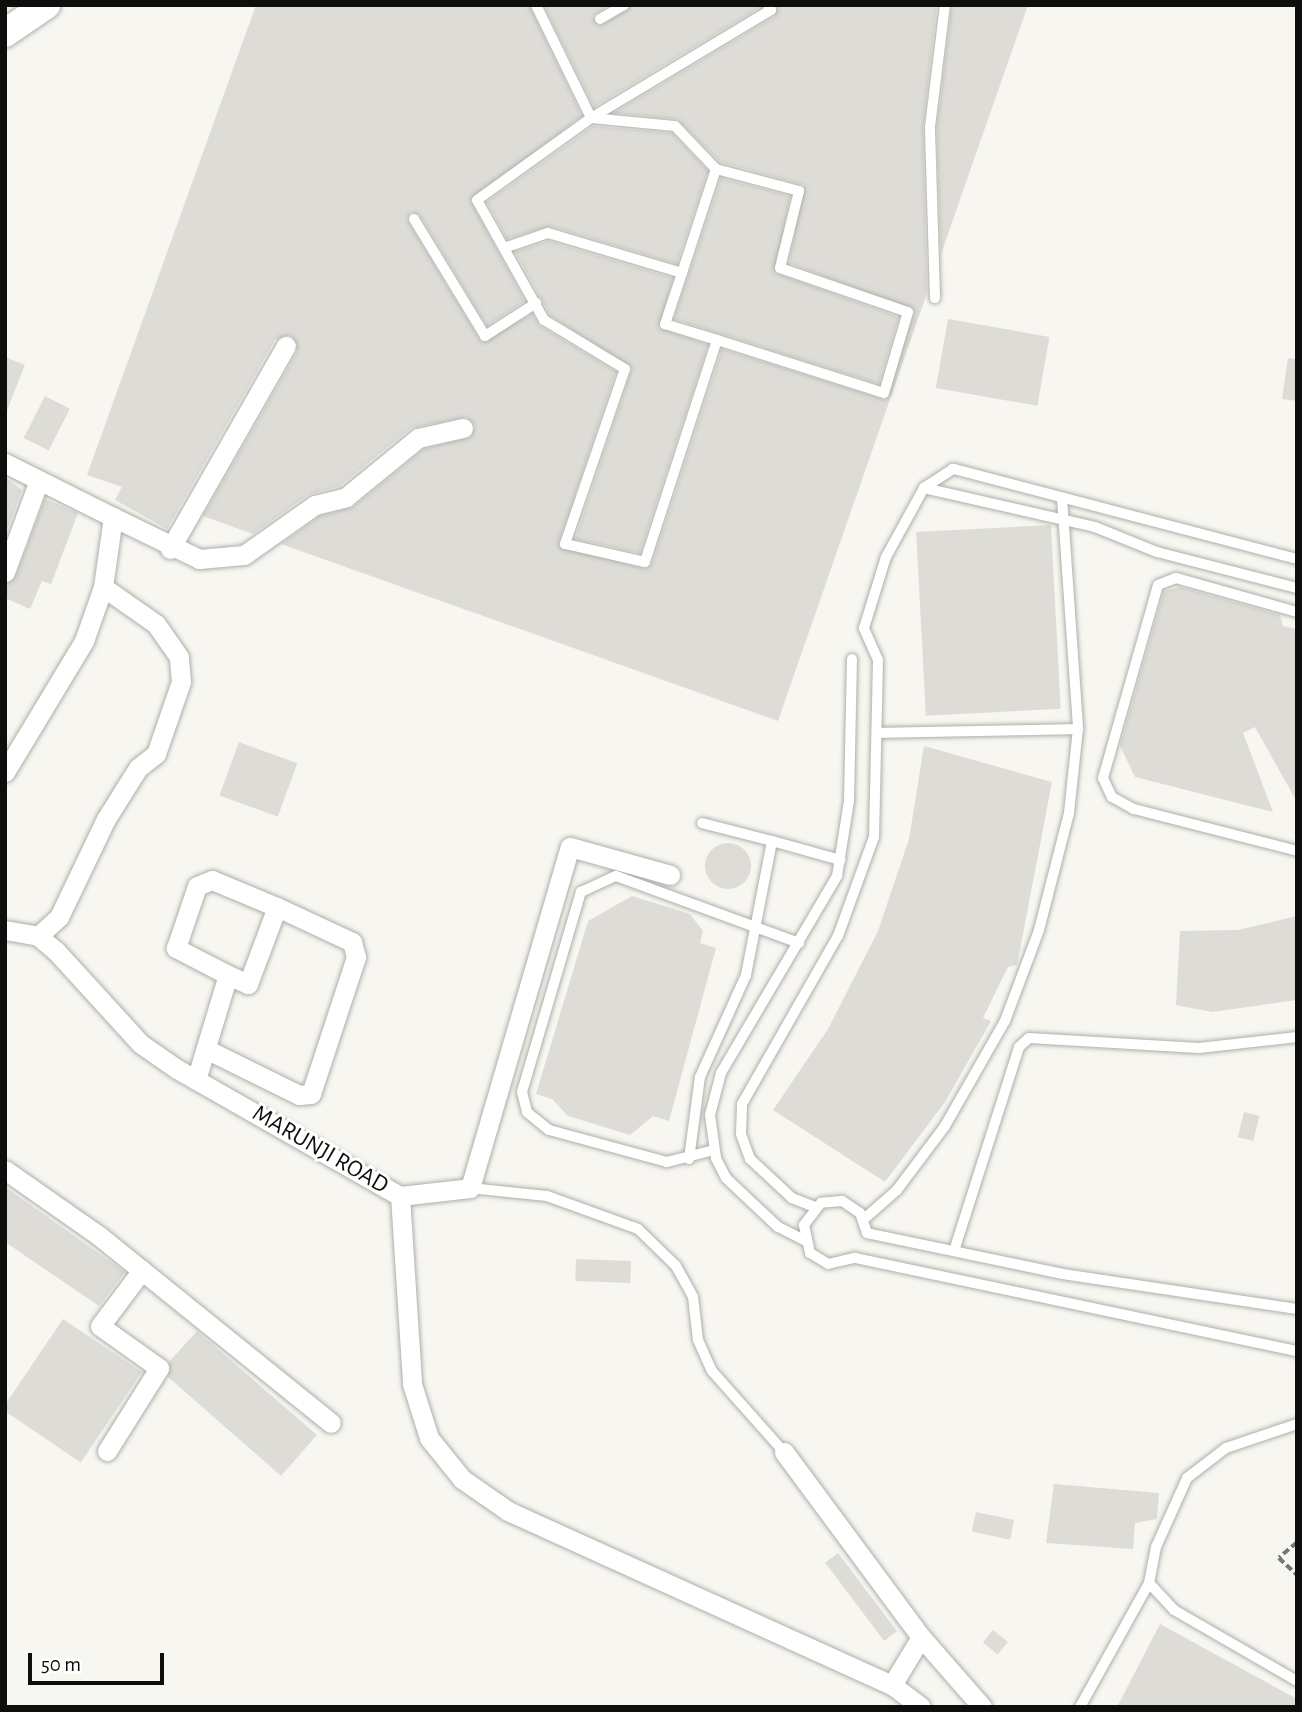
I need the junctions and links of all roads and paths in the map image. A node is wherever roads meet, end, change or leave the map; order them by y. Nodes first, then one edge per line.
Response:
1 (46, 5) edge
2 (536, 5) edge
3 (624, 5) edge
4 (768, 5) edge
5 (945, 5) edge
6 (600, 19) dead end
7 (7, 30) edge
8 (591, 118) junction
9 (716, 169) junction
10 (414, 219) dead end
11 (507, 247) junction
12 (682, 273) junction
13 (935, 298) dead end
14 (536, 303) junction
15 (717, 340) junction
16 (286, 346) dead end
17 (463, 428) dead end
18 (5, 463) edge
19 (38, 480) junction
20 (924, 488) junction
21 (1062, 498) junction
22 (113, 517) junction
23 (1061, 518) junction
24 (170, 549) junction
25 (1297, 559) edge
26 (5, 572) edge
27 (103, 587) junction
28 (1297, 588) edge
29 (1297, 612) edge
30 (852, 659) dead end
31 (1078, 729) junction
32 (878, 733) junction
33 (5, 772) edge
34 (702, 823) dead end
35 (772, 841) junction
36 (1297, 851) edge
37 (840, 860) junction
38 (670, 875) dead end
39 (277, 907) junction
40 (757, 929) junction
41 (5, 930) edge
42 (37, 936) junction
43 (799, 943) junction
44 (228, 975) junction
45 (1297, 1037) edge
46 (206, 1049) junction
47 (196, 1080) junction
48 (714, 1150) junction
49 (689, 1159) junction
50 (5, 1170) edge
51 (470, 1188) junction
52 (400, 1196) junction
53 (815, 1208) junction
54 (864, 1219) junction
55 (804, 1240) junction
56 (954, 1251) junction
57 (142, 1270) junction
58 (1297, 1309) edge
59 (1297, 1351) edge
60 (331, 1423) dead end
61 (1297, 1424) edge
62 (107, 1451) dead end
63 (783, 1452) joint
64 (1297, 1544) edge
65 (1297, 1575) edge
66 (1149, 1583) junction
67 (922, 1637) junction
68 (1297, 1681) edge
69 (892, 1685) junction
70 (921, 1707) edge
71 (982, 1707) edge
72 (1080, 1707) edge

1 - 7 street
2 - 8 lane
3 - 6 lane
4 - 8 lane
5 - 13 lane
8 - 9 lane
8 - 11 lane
9 - 12 lane
9 - 15 lane
10 - 14 lane
11 - 12 lane
11 - 14 lane
12 - 15 lane
14 - 15 lane
16 - 24 street
17 - 24 street
18 - 19 street
19 - 22 street
19 - 26 street
20 - 21 lane
20 - 23 lane
20 - 32 lane
21 - 23 lane
21 - 25 lane
22 - 24 street
22 - 27 street
23 - 28 lane
23 - 31 lane
27 - 33 street
27 - 42 street
29 - 36 lane
30 - 37 lane
31 - 32 lane
31 - 54 lane
32 - 53 lane
34 - 35 lane
35 - 37 lane
35 - 40 lane
37 - 43 lane
38 - 51 street
39 - 44 street
39 - 44 street
39 - 46 street
40 - 43 lane
40 - 49 lane
40 - 49 lane
41 - 42 street
42 - 47 street, MARUNJI ROAD
43 - 48 lane
44 - 46 street
45 - 56 lane
46 - 47 street
47 - 52 street, MARUNJI ROAD
48 - 49 lane
48 - 55 lane
50 - 57 street
51 - 52 street, MARUNJI ROAD
51 - 63 lane, MARUNJI ROAD
52 - 69 street
53 - 54 lane
53 - 55 lane
54 - 56 lane
55 - 59 lane
56 - 58 lane
57 - 60 street
57 - 62 street
61 - 66 lane
63 - 67 street
64 - 65 path
66 - 68 lane
66 - 72 lane
67 - 69 street
67 - 71 street
69 - 70 street

